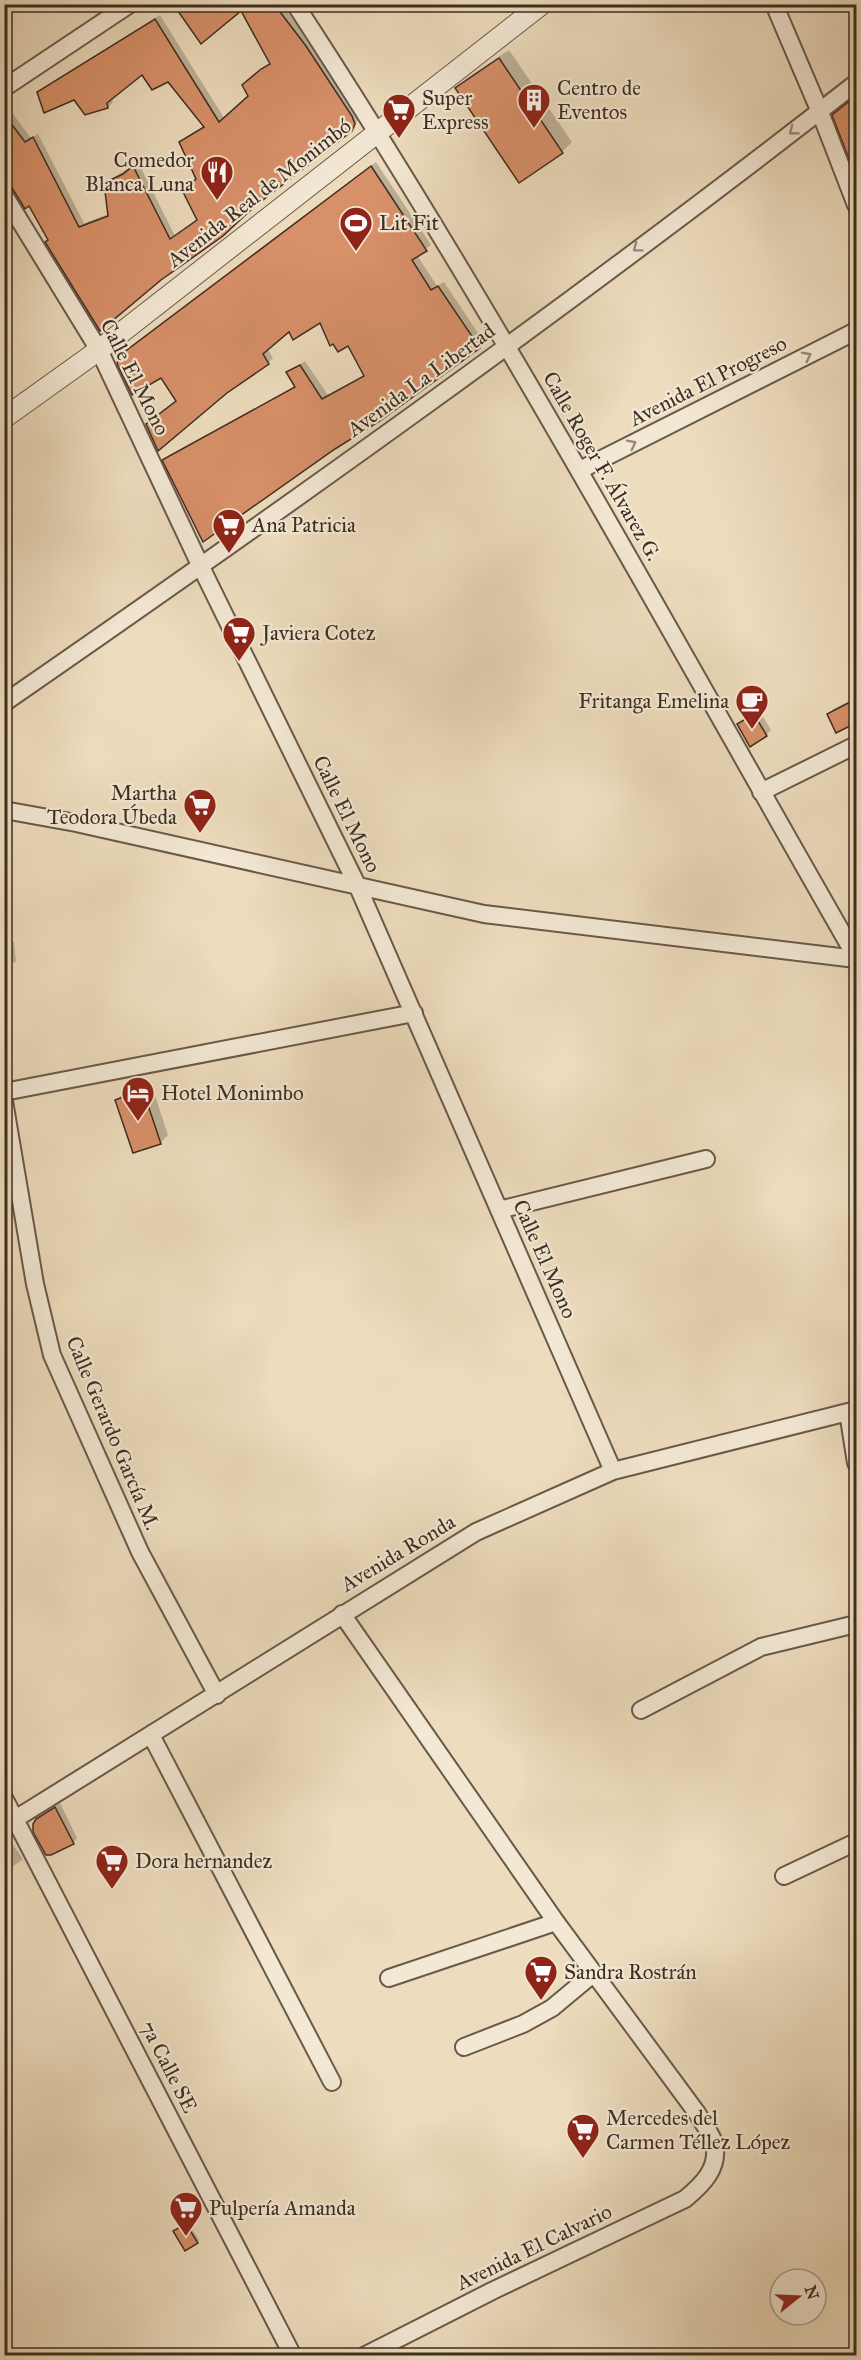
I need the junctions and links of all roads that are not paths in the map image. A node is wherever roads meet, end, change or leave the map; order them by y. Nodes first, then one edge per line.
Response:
1 (130, 4) edge
2 (295, 4) edge
3 (542, 4) edge
4 (774, 4) edge
5 (856, 83) edge
6 (4, 88) edge
7 (820, 112) junction
8 (378, 131) junction
9 (4, 195) edge
10 (856, 205) edge
11 (856, 331) edge
12 (506, 347) junction
13 (99, 350) junction
14 (4, 418) edge
15 (580, 470) junction
16 (201, 567) junction
17 (4, 703) edge
18 (856, 745) edge
19 (761, 792) junction
20 (4, 810) edge
21 (358, 887) junction
22 (856, 958) edge
23 (414, 1013) junction
24 (4, 1092) edge
25 (4, 1101) edge
26 (706, 1159) dead end
27 (499, 1210) junction
28 (852, 1411) edge
29 (856, 1463) edge
30 (613, 1471) junction
31 (342, 1614) junction
32 (856, 1624) edge
33 (217, 1695) junction
34 (641, 1710) dead end
35 (151, 1735) junction
36 (4, 1798) edge
37 (10, 1822) edge
38 (856, 1842) edge
39 (784, 1876) dead end
40 (556, 1922) junction
41 (594, 1973) junction
42 (389, 1978) dead end
43 (464, 2047) dead end
44 (332, 2082) dead end
45 (293, 2355) edge
46 (364, 2355) edge

1 - 6 street
2 - 8 street, Calle Roger F. Álvarez G.
3 - 8 street, Avenida Real de Monimbó
4 - 7 street
5 - 7 street, Avenida La Libertad
7 - 10 street
7 -> 12 street, Avenida La Libertad
8 - 12 street, Calle Roger F. Álvarez G.
8 - 13 street, Avenida Real de Monimbó
9 - 13 street, Calle El Mono
15 -> 11 street, Avenida El Progreso
12 - 15 street, Calle Roger F. Álvarez G.
12 - 16 street, Avenida La Libertad
13 - 14 street, Avenida Real de Monimbó
13 - 16 street, Calle El Mono
15 - 19 street, Calle Roger F. Álvarez G.
16 - 17 street, Avenida La Libertad
16 - 21 street, Calle El Mono
18 - 19 street
19 - 22 street, Calle Roger F. Álvarez G.
20 - 21 street
21 - 22 street
21 - 23 street, Calle El Mono
23 - 24 street
23 - 27 street, Calle El Mono
25 - 33 street, Calle Gerardo García M.
26 - 27 street
27 - 30 street, Calle El Mono
28 - 29 street
28 - 30 street, Avenida Ronda
30 - 31 street, Avenida Ronda
31 - 33 street, Avenida Ronda
31 - 40 street
32 - 34 street
33 - 35 street, Avenida Ronda
35 - 37 street, Avenida Ronda
35 - 44 street
36 - 37 street, 7a Calle SE
37 - 45 street, 7a Calle SE
38 - 39 street
40 - 41 street
40 - 42 street
41 - 43 street
41 - 46 street, Avenida El Calvario

